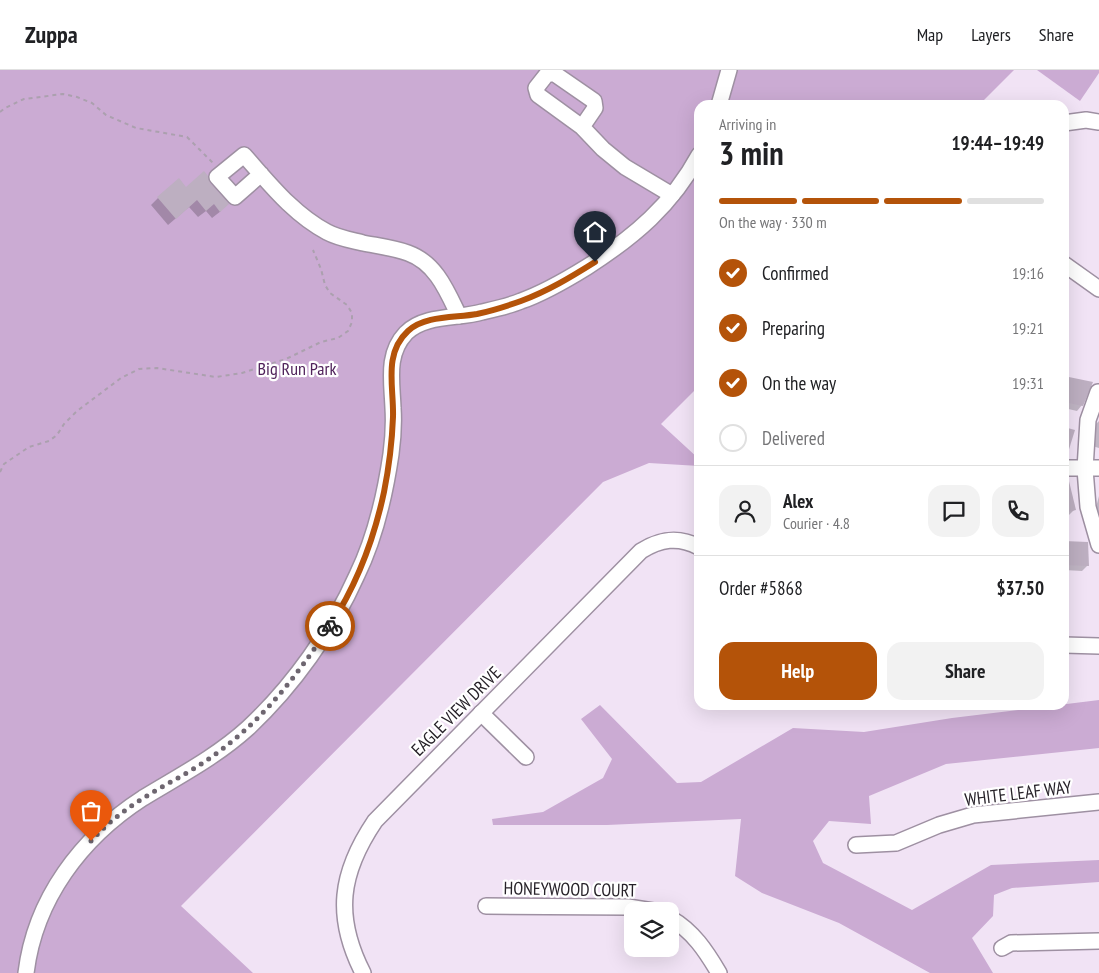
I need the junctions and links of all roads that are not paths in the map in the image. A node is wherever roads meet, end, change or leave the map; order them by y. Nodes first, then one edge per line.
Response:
1 (729, 70) edge
2 (720, 100) edge
3 (1069, 122) edge
4 (1099, 122) edge
5 (582, 127) dead end
6 (694, 164) edge
7 (261, 174) junction
8 (672, 196) junction
9 (1069, 268) edge
10 (1099, 289) edge
11 (459, 316) junction
12 (1098, 392) edge
13 (1069, 468) edge
14 (1092, 468) edge
15 (694, 544) edge
16 (1099, 545) edge
17 (1069, 645) edge
18 (1099, 646) edge
19 (481, 713) junction
20 (526, 757) dead end
21 (1099, 802) edge
22 (856, 845) dead end
23 (486, 906) dead end
24 (624, 907) edge
25 (679, 923) edge
26 (1099, 941) edge
27 (1002, 948) dead end
28 (26, 973) edge
29 (363, 973) edge
30 (719, 973) edge

1 - 2 street
3 - 4 street
5 - 8 street
6 - 8 street
7 - 7 street
7 - 11 street
8 - 11 street
9 - 10 street
11 - 28 street
12 - 14 street
13 - 14 street
14 - 16 street
15 - 19 street, EAGLE VIEW DRIVE
17 - 18 street
19 - 20 street
19 - 29 street, EAGLE VIEW DRIVE
21 - 22 street, WHITE LEAF WAY
23 - 24 street, HONEYWOOD COURT
25 - 30 street
26 - 27 street

